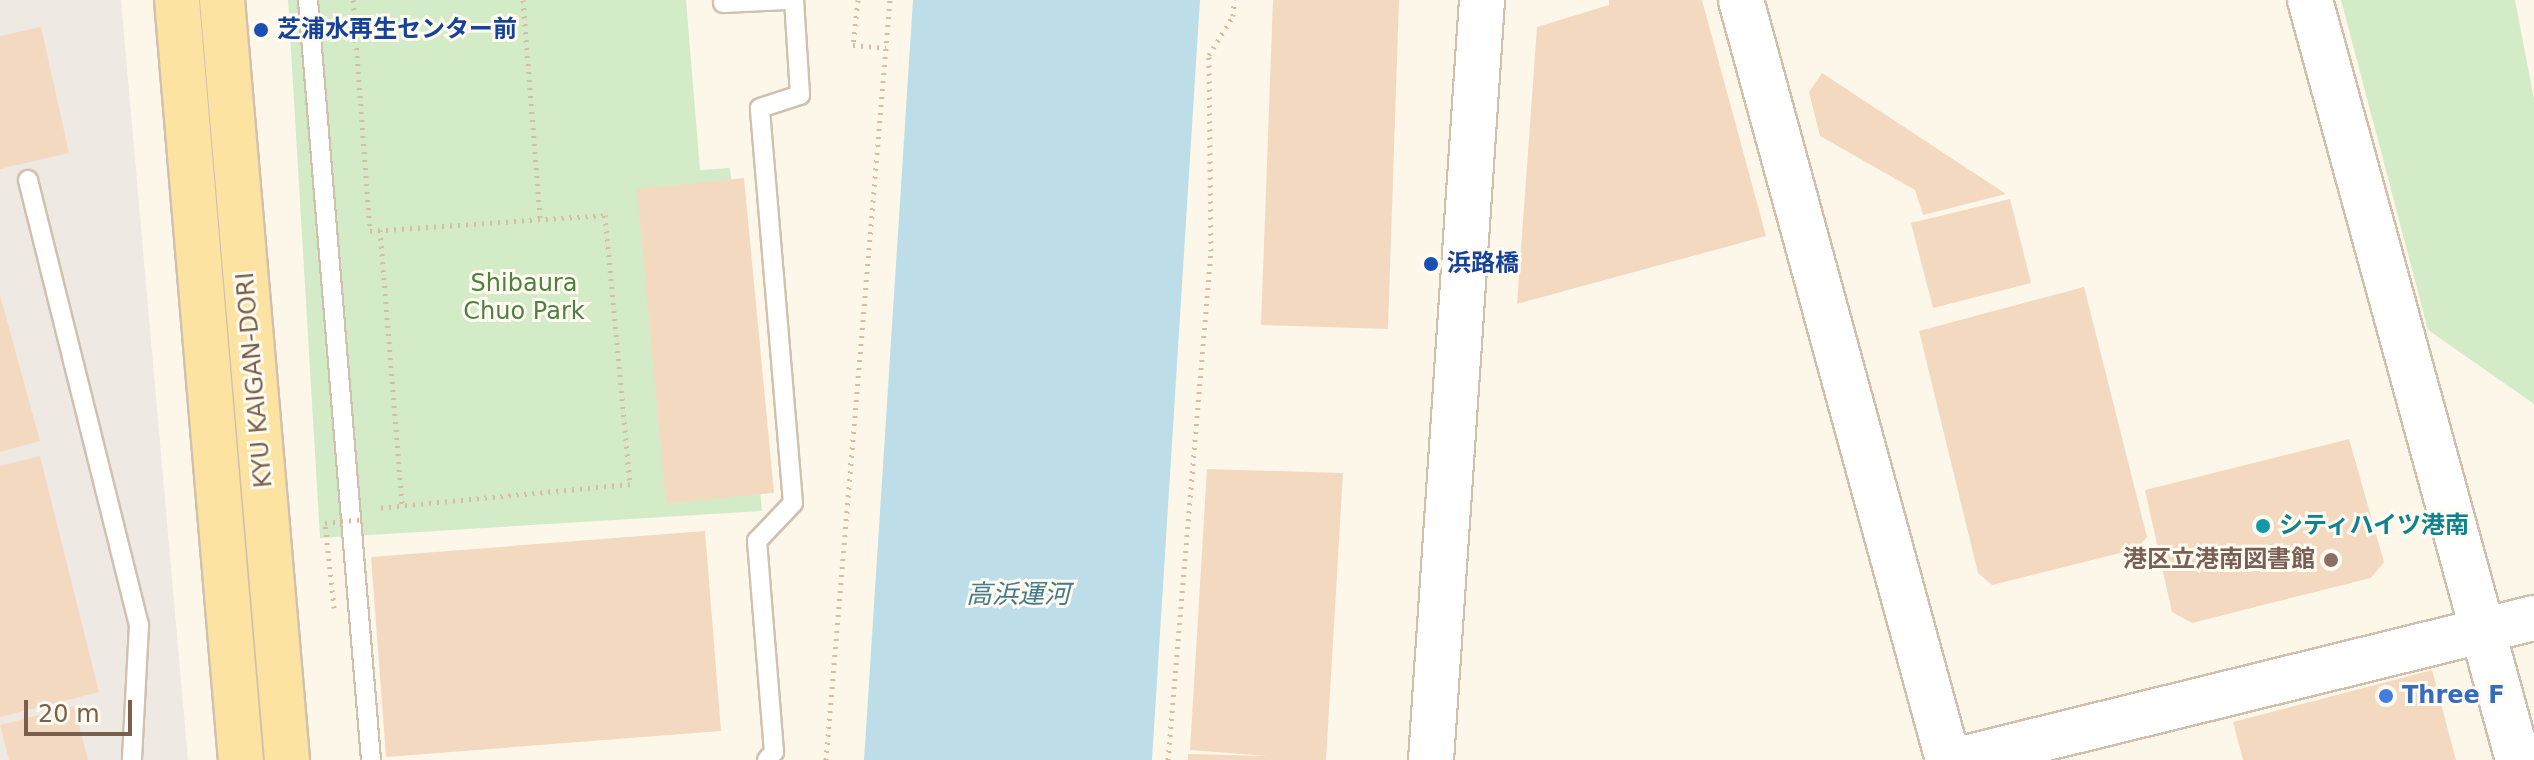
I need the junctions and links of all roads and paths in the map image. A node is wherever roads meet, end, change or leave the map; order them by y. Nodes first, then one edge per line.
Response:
1 (177, 0) edge
2 (222, 0) edge
3 (308, 0) edge
4 (353, 0) edge
5 (523, 0) edge
6 (787, 0) edge
7 (794, 0) edge
8 (858, 0) edge
9 (890, 0) edge
10 (1234, 0) edge
11 (1482, 0) edge
12 (1741, 0) edge
13 (2310, 0) edge
14 (723, 3) dead end
15 (886, 48) junction
16 (28, 180) dead end
17 (540, 217) junction
18 (380, 230) junction
19 (402, 505) junction
20 (334, 608) dead end
21 (2534, 618) edge
22 (2483, 629) junction
23 (132, 760) edge
24 (241, 760) edge
25 (287, 760) edge
26 (371, 760) edge
27 (767, 760) edge
28 (826, 760) edge
29 (1168, 760) edge
30 (1431, 760) edge
31 (1948, 760) edge
32 (1957, 760) edge
33 (2518, 760) edge

1 - 24 main road, KYU KAIGAN-DORI
2 - 25 main road, KYU KAIGAN-DORI
3 - 26 lane
4 - 18 path
5 - 17 path
6 - 14 lane
7 - 27 lane
8 - 15 path
9 - 15 path
10 - 29 path
11 - 30 street
12 - 31 street
13 - 22 street
15 - 28 path
16 - 23 lane
17 - 18 path
17 - 19 path
18 - 19 path
19 - 20 path, bridge
21 - 22 street
22 - 32 street
22 - 33 street

